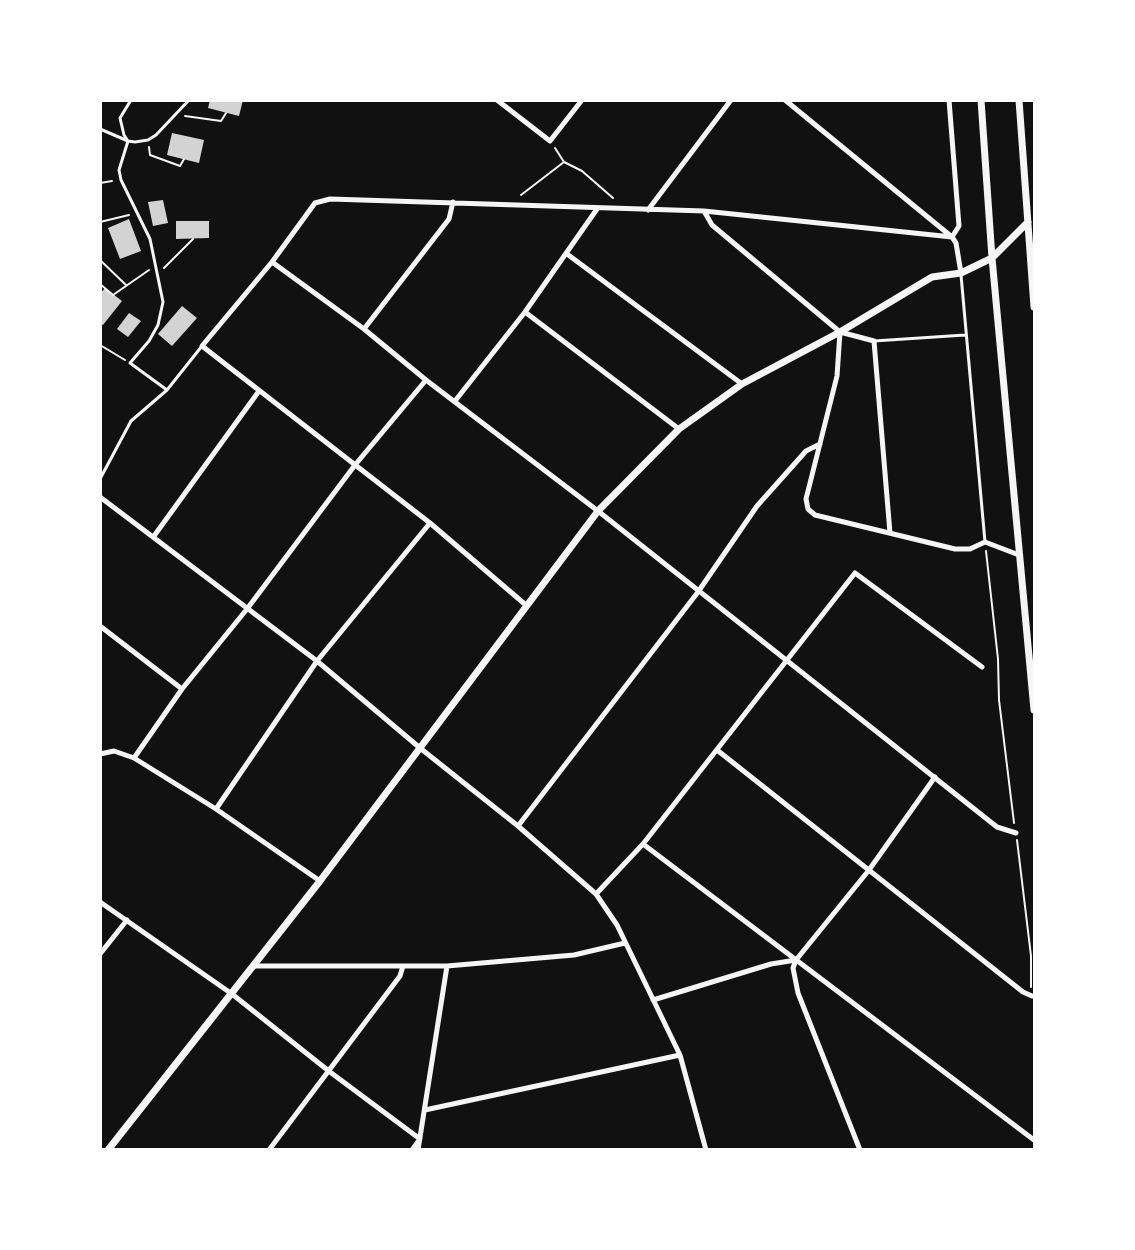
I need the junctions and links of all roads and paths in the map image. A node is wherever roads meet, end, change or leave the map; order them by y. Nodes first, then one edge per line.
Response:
1 (131, 100) edge
2 (189, 100) edge
3 (498, 100) edge
4 (582, 100) edge
5 (731, 100) edge
6 (785, 100) edge
7 (949, 100) edge
8 (981, 100) edge
9 (1018, 100) edge
10 (226, 113) dead end
11 (176, 115) junction
12 (100, 129) edge
13 (148, 140) junction
14 (128, 141) junction
15 (550, 141) junction
16 (184, 159) dead end
17 (564, 162) junction
18 (121, 180) junction
19 (100, 183) edge
20 (453, 202) junction
21 (508, 206) junction
22 (597, 209) junction
23 (623, 209) junction
24 (648, 210) junction
25 (137, 211) junction
26 (704, 211) junction
27 (1035, 216) edge
28 (100, 222) edge
29 (1028, 222) junction
30 (952, 237) junction
31 (193, 239) dead end
32 (567, 255) junction
33 (992, 258) junction
34 (100, 260) edge
35 (272, 262) junction
36 (156, 265) junction
37 (961, 273) junction
38 (158, 274) junction
39 (100, 284) edge
40 (127, 286) junction
41 (1035, 307) edge
42 (525, 312) junction
43 (364, 329) junction
44 (840, 332) junction
45 (966, 334) junction
46 (874, 341) junction
47 (100, 345) edge
48 (202, 346) junction
49 (130, 363) junction
50 (426, 380) junction
51 (742, 384) junction
52 (167, 390) junction
53 (260, 391) junction
54 (454, 401) junction
55 (679, 429) junction
56 (820, 444) junction
57 (356, 465) junction
58 (100, 479) edge
59 (100, 497) edge
60 (598, 511) junction
61 (430, 523) junction
62 (890, 533) junction
63 (154, 536) junction
64 (985, 542) junction
65 (1019, 555) junction
66 (698, 591) junction
67 (527, 606) junction
68 (248, 609) junction
69 (100, 626) edge
70 (318, 661) junction
71 (787, 661) junction
72 (982, 667) dead end
73 (182, 689) junction
74 (1035, 710) edge
75 (420, 748) junction
76 (717, 750) junction
77 (100, 754) edge
78 (134, 758) junction
79 (935, 777) junction
80 (216, 809) junction
81 (518, 826) junction
82 (1016, 833) junction
83 (643, 844) junction
84 (869, 870) junction
85 (320, 881) junction
86 (596, 894) junction
87 (100, 902) edge
88 (127, 920) junction
89 (625, 943) junction
90 (100, 954) edge
91 (796, 960) junction
92 (254, 966) junction
93 (403, 966) junction
94 (447, 966) junction
95 (232, 994) junction
96 (1032, 996) joint
97 (653, 1000) junction
98 (680, 1055) junction
99 (330, 1072) junction
100 (425, 1110) junction
101 (420, 1139) junction
102 (1035, 1140) edge
103 (108, 1149) edge
104 (269, 1149) edge
105 (412, 1149) edge
106 (418, 1149) edge
107 (706, 1149) edge
108 (860, 1149) edge

1 - 14 lane
2 - 11 lane
3 - 15 street
4 - 15 street
5 - 24 street
6 - 30 street
7 - 30 street
8 - 33 street
9 - 29 street
10 - 11 path
11 - 13 lane
12 - 14 lane
13 - 14 lane
13 - 16 path
14 - 18 lane
15 - 17 path
17 - 21 path
17 - 23 path
18 - 19 path
18 - 25 lane
20 - 21 street
20 - 35 street
20 - 43 street
21 - 22 street
22 - 23 street
22 - 32 street
23 - 24 street
24 - 26 street
25 - 28 path
25 - 36 lane
26 - 30 street
26 - 44 street
27 - 29 street
29 - 33 street
29 - 41 street
30 - 37 street
31 - 38 path
32 - 42 street
32 - 51 street
33 - 37 street
33 - 65 street
34 - 40 path
35 - 43 street
35 - 48 street
36 - 38 lane
36 - 40 path
37 - 44 street
37 - 45 lane
38 - 49 lane
39 - 40 path
42 - 54 street
42 - 55 street
43 - 50 street
44 - 46 street
44 - 51 street
44 - 56 street
45 - 46 lane
45 - 64 lane
46 - 62 street
47 - 49 path
48 - 52 lane
48 - 53 street
49 - 52 lane
50 - 54 street
50 - 57 street
51 - 55 street
52 - 58 lane
53 - 57 street
53 - 63 street
54 - 60 street
55 - 60 street
56 - 62 street
56 - 66 street
57 - 61 street
57 - 68 street
59 - 63 street
60 - 66 street
60 - 67 street
61 - 67 street
61 - 70 street
62 - 64 street
63 - 68 street
64 - 65 street
64 - 82 path
65 - 74 street
66 - 71 street
66 - 81 street
67 - 75 street
68 - 70 street
68 - 73 street
69 - 73 street
70 - 75 street
70 - 80 street
71 - 72 street
71 - 76 street
71 - 79 street
73 - 78 street
75 - 81 street
75 - 85 street
76 - 83 street
76 - 84 street
77 - 78 street
78 - 80 street
79 - 82 street
79 - 84 street
80 - 85 street
81 - 86 street
82 - 96 path
83 - 86 street
83 - 91 street
84 - 91 street
84 - 96 street
85 - 92 street
86 - 89 street
87 - 88 street
88 - 90 street
88 - 95 street
89 - 94 street
89 - 97 street
91 - 97 street
91 - 102 street
91 - 108 street
92 - 93 street
92 - 95 street
93 - 94 street
93 - 99 street
94 - 100 street
95 - 99 street
95 - 103 street
97 - 98 street
98 - 100 street
98 - 107 street
99 - 101 street
99 - 104 street
100 - 101 street
101 - 105 street
101 - 106 street

